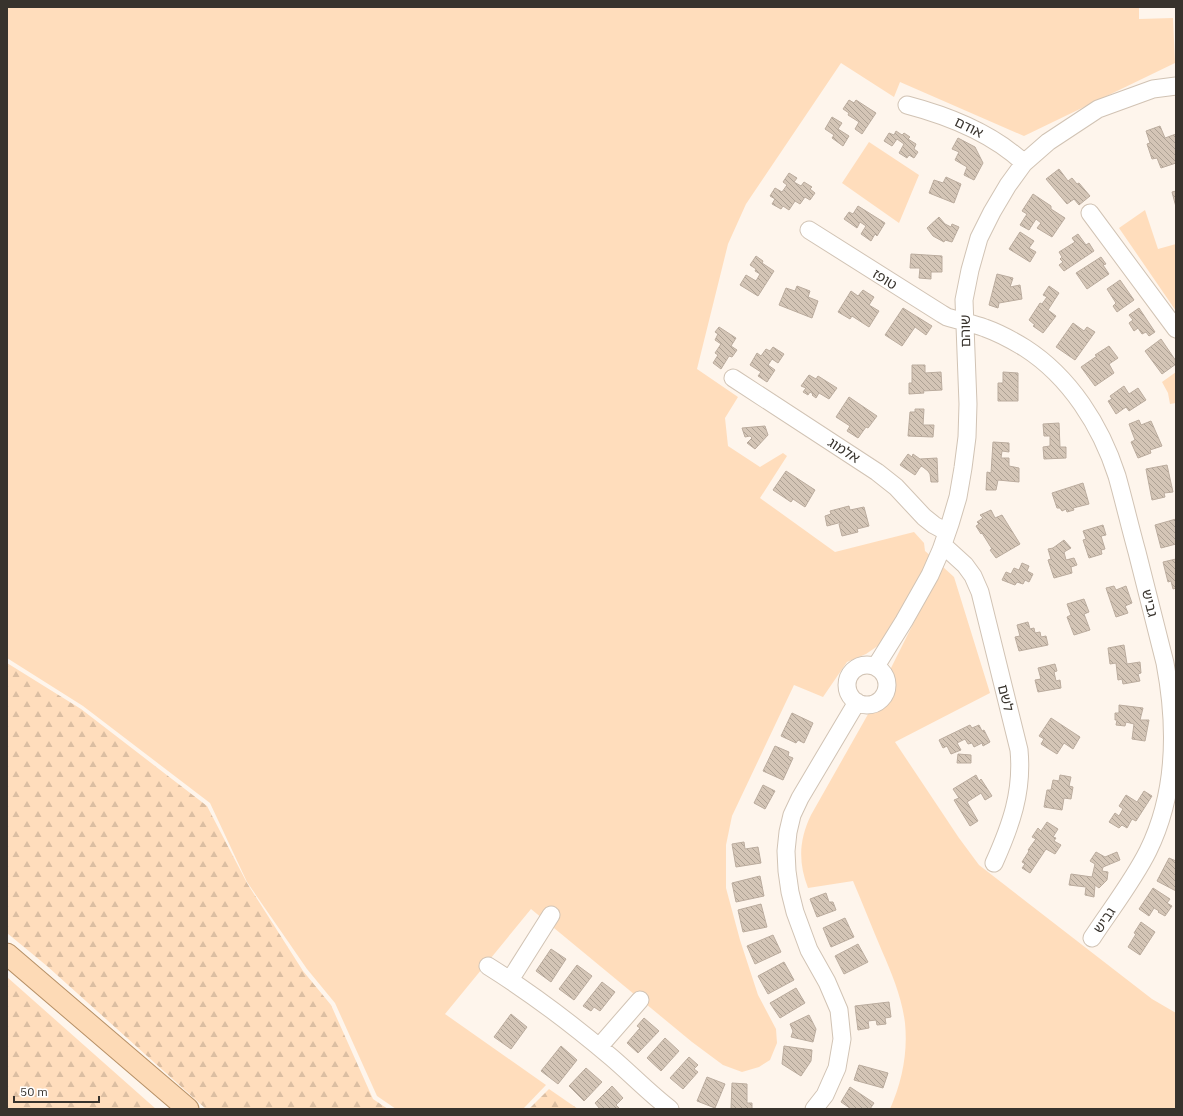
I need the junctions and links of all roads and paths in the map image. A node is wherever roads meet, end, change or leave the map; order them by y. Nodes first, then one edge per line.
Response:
1 (1176, 86) edge
2 (907, 105) dead end
3 (1024, 163) junction
4 (1090, 213) dead end
5 (809, 230) dead end
6 (965, 322) junction
7 (1176, 330) edge
8 (733, 378) dead end
9 (945, 538) junction
10 (876, 666) junction
11 (857, 702) junction
12 (994, 863) dead end
13 (551, 915) dead end
14 (1092, 938) dead end
15 (7, 954) edge
16 (488, 966) dead end
17 (510, 980) junction
18 (640, 1000) dead end
19 (599, 1047) junction
20 (188, 1109) edge
21 (670, 1109) edge
22 (814, 1109) edge

1 - 3 street, שוהם
2 - 3 street, אודם
3 - 6 street, שוהם
4 - 7 street
5 - 6 street, טופז
6 - 9 street, שוהם
6 - 14 street, גביש
8 - 9 street, אלמוג
9 - 10 street, שוהם
9 - 12 street, לשם
10 - 11 street
10 - 11 street
11 - 22 street
13 - 17 street
15 - 20 main road
16 - 17 street
17 - 19 street
18 - 19 street
19 - 21 street

